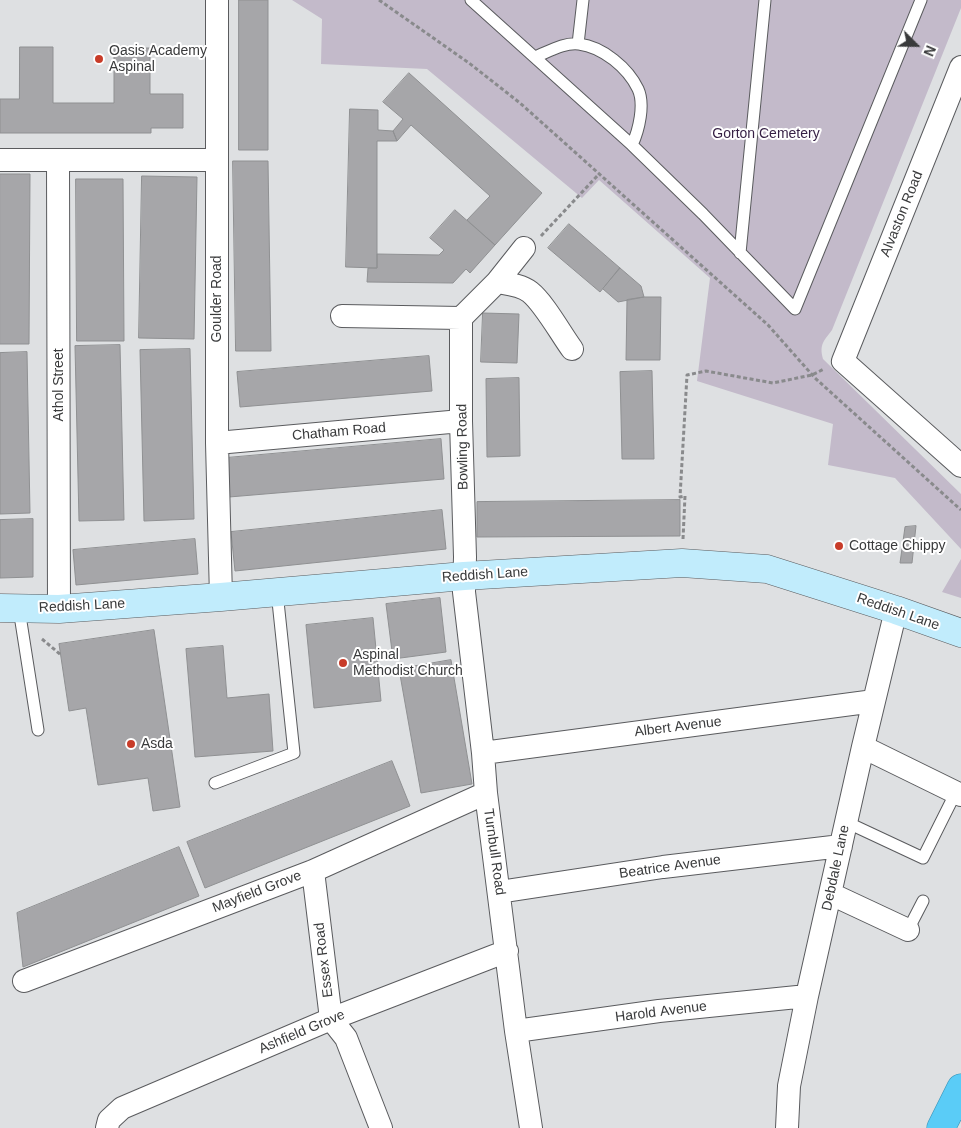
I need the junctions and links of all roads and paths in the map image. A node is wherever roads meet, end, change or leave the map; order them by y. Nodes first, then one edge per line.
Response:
1 (217, 0) edge
2 (379, 0) edge
3 (471, 0) edge
4 (583, 0) edge
5 (765, 0) edge
6 (921, 0) edge
7 (578, 44) junction
8 (535, 57) junction
9 (961, 67) edge
10 (632, 145) junction
11 (0, 160) edge
12 (58, 160) junction
13 (216, 160) junction
14 (600, 173) junction
15 (524, 248) joint
16 (740, 253) junction
17 (497, 282) junction
18 (342, 316) dead end
19 (461, 318) junction
20 (572, 349) dead end
21 (843, 360) junction
22 (812, 375) junction
23 (462, 421) junction
24 (217, 443) junction
25 (961, 466) edge
26 (961, 510) edge
27 (683, 541) dead end
28 (464, 576) junction
29 (277, 592) junction
30 (221, 597) junction
31 (10, 608) edge
32 (60, 609) junction
33 (896, 610) junction
34 (961, 633) edge
35 (42, 639) dead end
36 (61, 655) dead end
37 (874, 701) junction
38 (38, 730) dead end
39 (863, 747) junction
40 (483, 752) junction
41 (215, 783) dead end
42 (486, 792) junction
43 (959, 793) edge
44 (846, 822) junction
45 (841, 846) junction
46 (313, 871) junction
47 (499, 892) junction
48 (831, 894) junction
49 (923, 901) dead end
50 (908, 930) joint
51 (507, 951) junction
52 (24, 981) dead end
53 (807, 996) junction
54 (331, 1019) junction
55 (516, 1031) junction
56 (961, 1088) edge
57 (106, 1128) edge
58 (381, 1128) edge
59 (531, 1128) edge
60 (786, 1128) edge
61 (941, 1128) edge

1 - 13 street, Goulder Road
2 - 14 path
3 - 8 lane
4 - 7 lane
5 - 16 lane
6 - 16 lane
7 - 8 lane
7 - 10 lane
8 - 10 lane
9 - 21 street, Alvaston Road
10 - 16 lane
11 - 12 street
12 - 13 street
12 - 32 street, Athol Street
13 - 24 street, Goulder Road
14 - 15 path
14 - 22 path
15 - 17 street
17 - 19 street
17 - 20 street
18 - 19 street
19 - 23 street, Bowling Road
21 - 22 path
21 - 25 street
22 - 26 path
22 - 27 path
23 - 24 street, Chatham Road
23 - 28 street, Bowling Road
24 - 30 street, Goulder Road
28 - 29 main road, Reddish Lane
28 - 33 main road, Reddish Lane
28 - 40 street, Turnbull Road
29 - 30 main road, Reddish Lane
29 - 41 lane
30 - 32 main road, Reddish Lane
31 - 32 main road, Reddish Lane
31 - 38 lane
33 - 34 main road, Reddish Lane
33 - 37 street, Debdale Lane
35 - 36 path
37 - 39 street, Debdale Lane
37 - 40 street, Albert Avenue
39 - 43 street
39 - 44 street, Debdale Lane
40 - 42 street, Turnbull Road
42 - 46 street, Mayfield Grove
42 - 47 street, Turnbull Road
43 - 44 lane
44 - 45 street, Debdale Lane
45 - 47 street, Beatrice Avenue
45 - 48 street, Debdale Lane
46 - 52 street, Mayfield Grove
46 - 54 street, Essex Road
47 - 51 street, Turnbull Road
48 - 50 street
48 - 53 street, Debdale Lane
49 - 50 lane
51 - 54 street, Ashfield Grove
51 - 55 street, Turnbull Road
53 - 55 street, Harold Avenue
53 - 60 street, Debdale Lane
54 - 57 street, Ashfield Grove
54 - 58 street
55 - 59 street, Turnbull Road
56 - 61 highway

